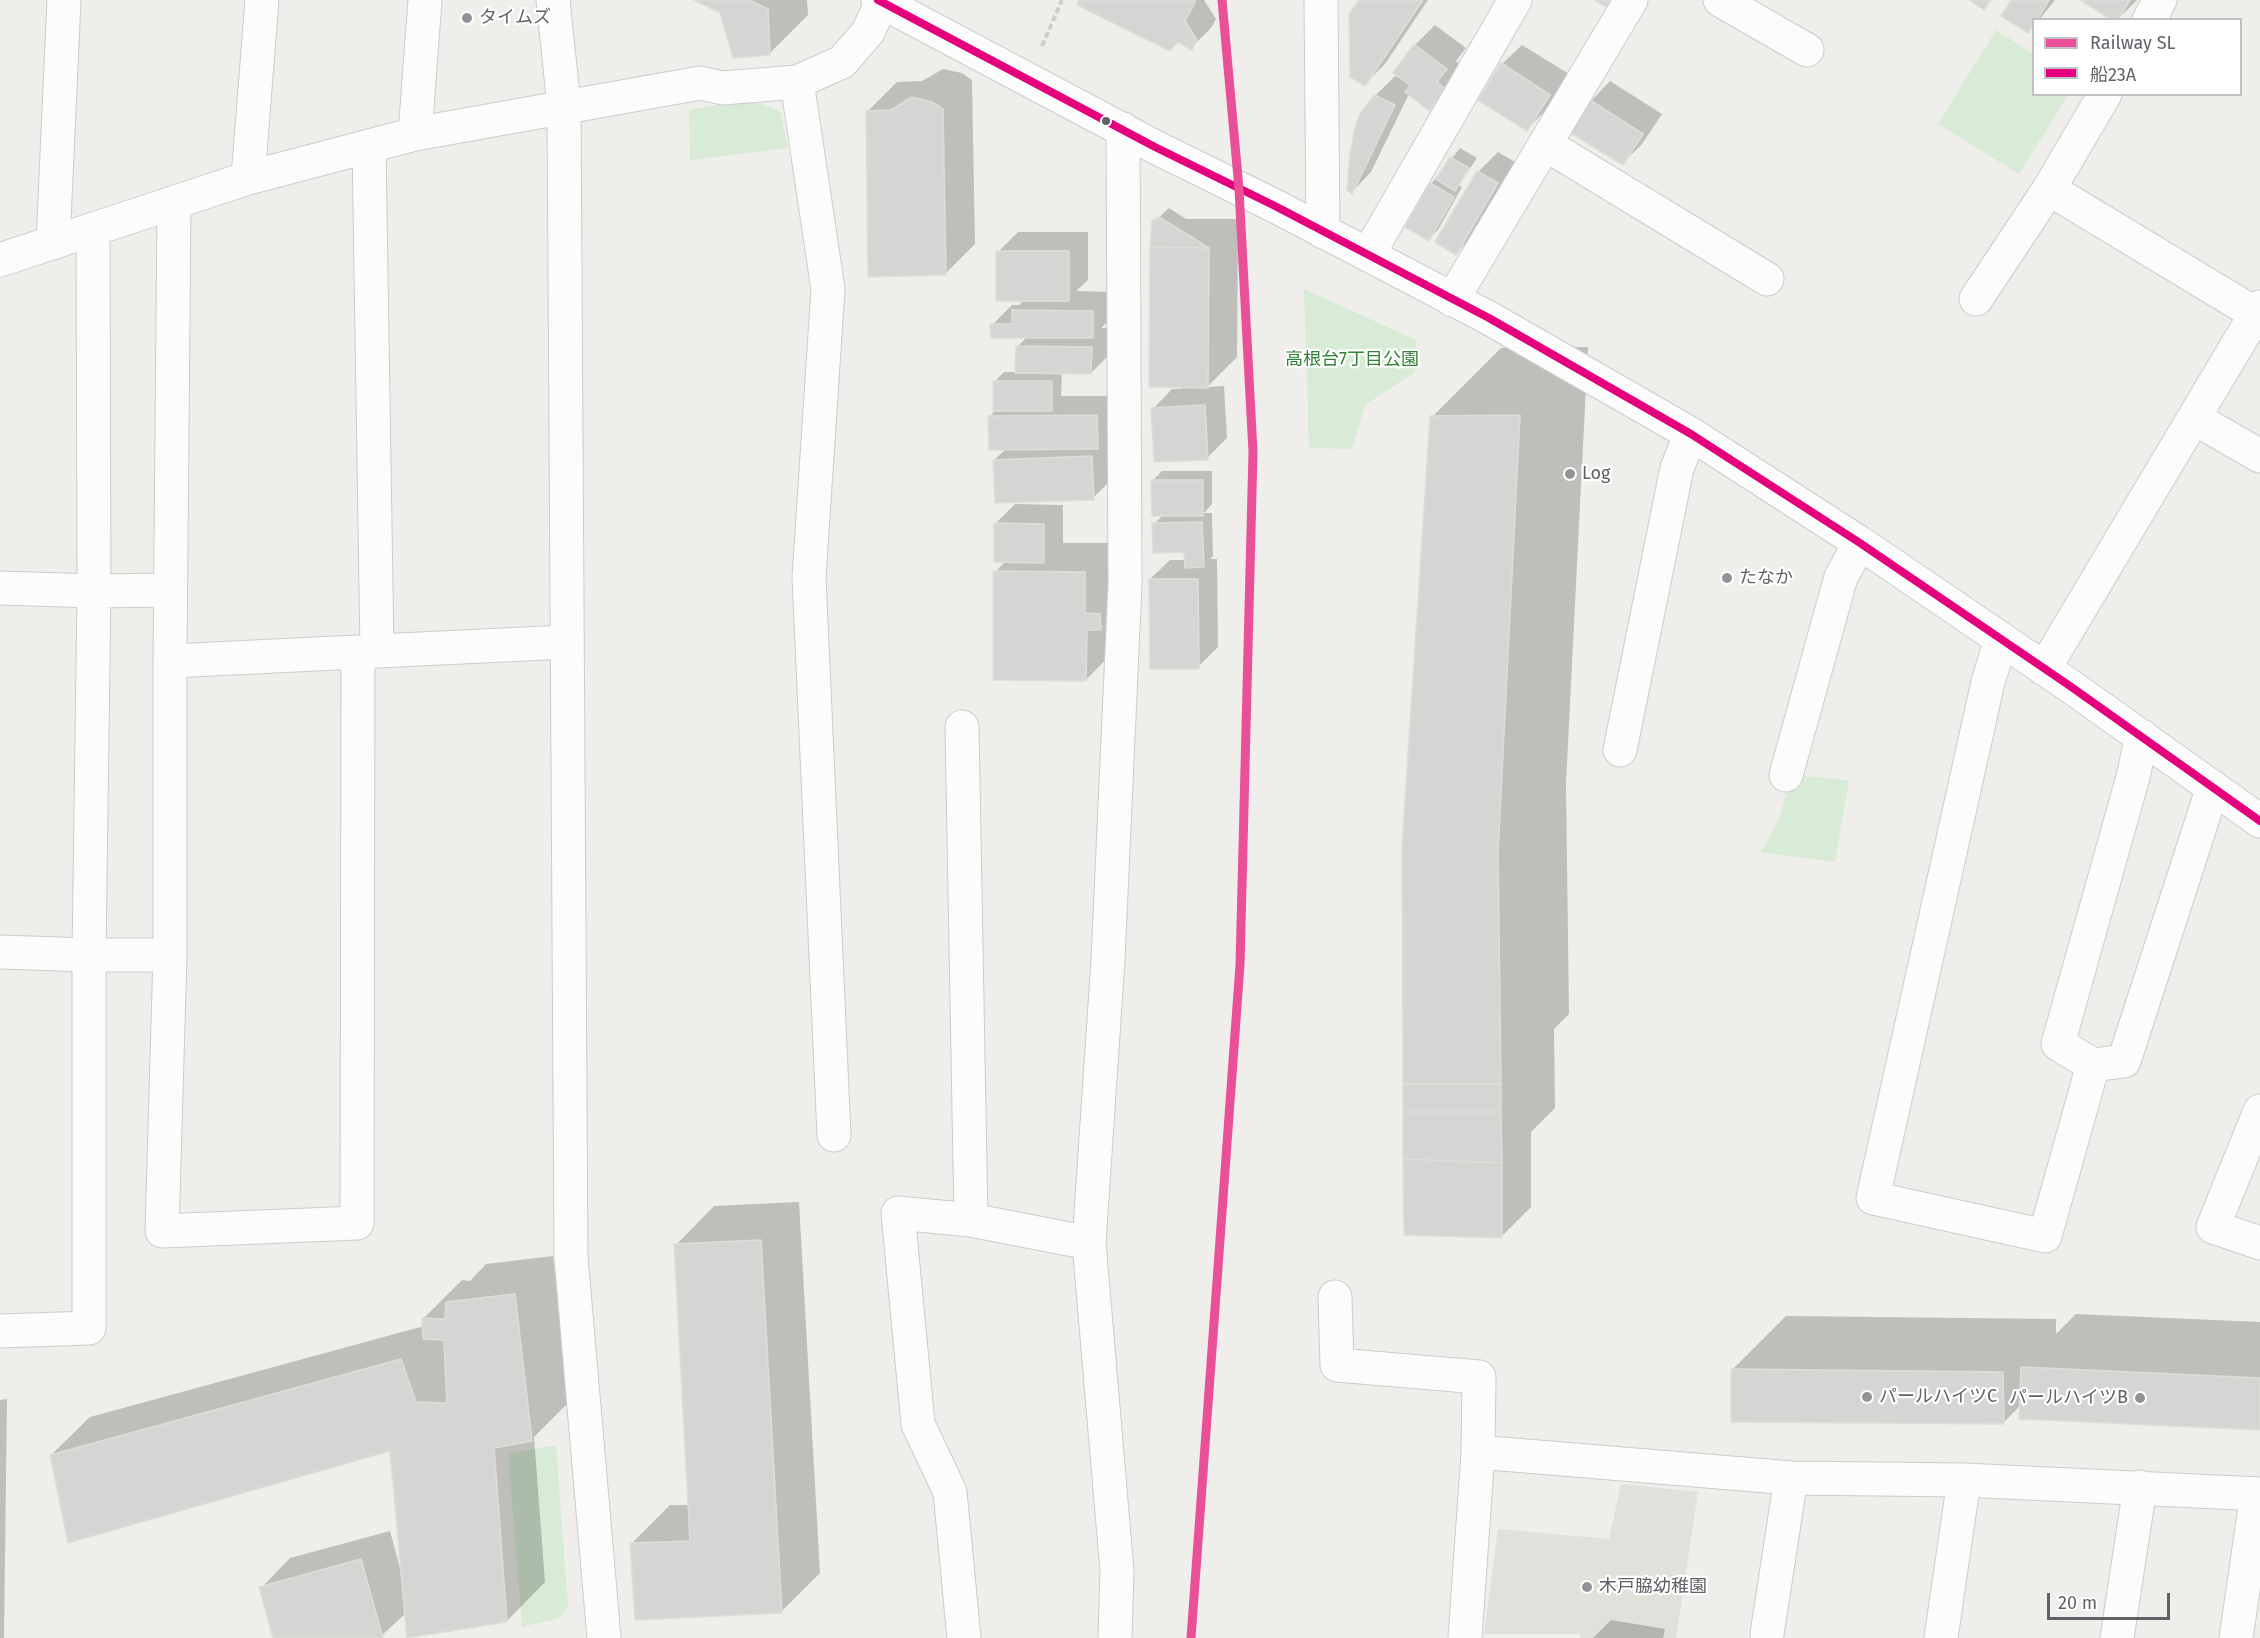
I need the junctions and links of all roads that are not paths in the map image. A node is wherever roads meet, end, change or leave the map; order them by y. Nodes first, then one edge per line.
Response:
1 (64, 0) edge
2 (262, 0) edge
3 (425, 0) edge
4 (553, 0) edge
5 (1321, 0) edge
6 (1515, 0) edge
7 (1632, 0) edge
8 (1720, 0) edge
9 (2160, 0) edge
10 (880, 1) edge
11 (2150, 18) edge
12 (1807, 50) dead end
13 (797, 82) junction
14 (2104, 96) edge
15 (564, 106) junction
16 (1123, 129) junction
17 (415, 134) junction
18 (1545, 144) junction
19 (369, 146) junction
20 (248, 178) junction
21 (2049, 189) junction
22 (174, 203) junction
23 (93, 229) junction
24 (1323, 232) junction
25 (52, 243) junction
26 (1368, 255) junction
27 (0, 260) edge
28 (1767, 279) dead end
29 (1976, 299) dead end
30 (1452, 300) junction
31 (2258, 311) edge
32 (2194, 418) junction
33 (1691, 434) junction
34 (2260, 456) edge
35 (1860, 543) junction
36 (0, 588) edge
37 (170, 590) junction
38 (94, 591) junction
39 (2001, 640) junction
40 (566, 642) junction
41 (367, 652) junction
42 (170, 662) junction
43 (2044, 669) junction
44 (962, 727) dead end
45 (2142, 736) junction
46 (1620, 750) dead end
47 (1786, 775) dead end
48 (2214, 787) junction
49 (2260, 821) edge
50 (0, 952) edge
51 (170, 955) junction
52 (89, 956) junction
53 (2093, 1065) junction
54 (2260, 1111) edge
55 (834, 1135) dead end
56 (972, 1220) junction
57 (1089, 1243) junction
58 (2260, 1243) edge
59 (1335, 1297) dead end
60 (0, 1331) edge
61 (1478, 1452) junction
62 (1791, 1478) junction
63 (1964, 1480) junction
64 (2140, 1487) junction
65 (2258, 1494) edge
66 (1767, 1634) dead end
67 (604, 1638) edge
68 (964, 1638) edge
69 (1115, 1638) edge
70 (1466, 1638) edge
71 (1941, 1638) edge
72 (2117, 1638) edge
73 (2236, 1638) edge

1 - 25 street
2 - 20 street
3 - 17 street
4 - 15 street
5 - 24 street
6 - 26 street
7 - 18 street
8 - 12 street
9 - 11 street
10 - 13 street
10 - 16 street
13 - 15 street
13 - 55 street
14 - 21 street
15 - 17 street
15 - 40 street
16 - 24 street
16 - 57 street
17 - 19 street
18 - 28 street
18 - 30 street
19 - 20 street
19 - 41 street
20 - 22 street
21 - 29 street
21 - 31 street
22 - 23 street
22 - 37 street
23 - 25 street
23 - 38 street
24 - 26 street
25 - 27 street
26 - 30 street
30 - 33 street
31 - 32 street
32 - 34 street
32 - 43 street
33 - 35 street
33 - 46 street
35 - 39 street
35 - 47 street
36 - 38 street
37 - 38 street
37 - 42 street
38 - 52 street
39 - 43 street
39 - 53 street
40 - 41 street
40 - 67 street
41 - 42 street
41 - 51 street
42 - 51 street
43 - 45 street
44 - 56 street
45 - 48 street
45 - 53 street
48 - 49 street
48 - 53 street
50 - 52 street
51 - 52 street
52 - 60 street
54 - 58 street
56 - 57 street
56 - 68 street
57 - 69 street
59 - 61 street
61 - 62 street
61 - 70 street
62 - 63 street
62 - 66 street
63 - 64 street
63 - 71 street
64 - 65 street
64 - 72 street
65 - 73 street

